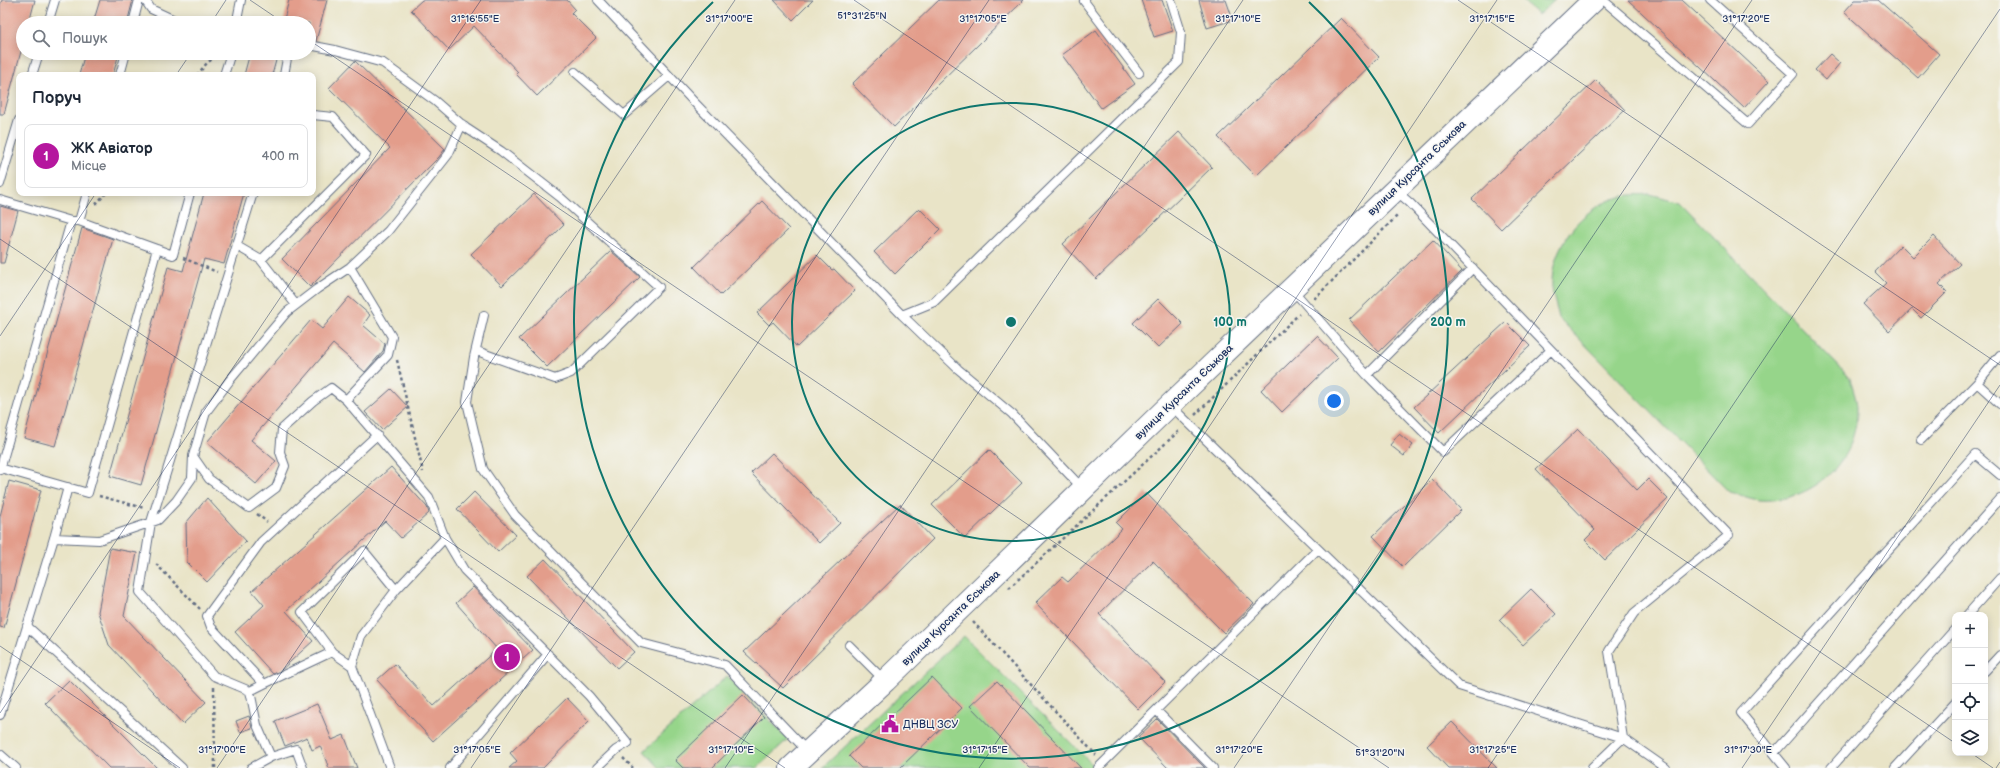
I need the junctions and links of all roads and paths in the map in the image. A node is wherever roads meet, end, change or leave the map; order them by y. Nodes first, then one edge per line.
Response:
1 (55, 0) edge
2 (139, 0) edge
3 (145, 0) edge
4 (241, 0) edge
5 (598, 0) edge
6 (1085, 0) edge
7 (1171, 0) edge
8 (1594, 0) edge
9 (1603, 0) edge
10 (1710, 0) edge
11 (50, 16) edge
12 (135, 16) edge
13 (166, 16) edge
14 (238, 16) edge
15 (316, 46) edge
16 (37, 60) edge
17 (124, 60) edge
18 (212, 60) edge
19 (229, 60) edge
20 (287, 60) edge
21 (33, 72) edge
22 (121, 72) edge
23 (200, 72) edge
24 (225, 72) edge
25 (285, 72) edge
26 (575, 72) dead end
27 (1139, 73) dead end
28 (669, 76) junction
29 (316, 115) edge
30 (462, 124) junction
31 (16, 130) edge
32 (0, 184) edge
33 (86, 196) edge
34 (189, 196) edge
35 (252, 196) edge
36 (1402, 196) junction
37 (0, 200) edge
38 (75, 221) junction
39 (237, 246) junction
40 (157, 249) junction
41 (173, 254) junction
42 (261, 260) junction
43 (350, 267) junction
44 (1473, 268) junction
45 (227, 276) junction
46 (1292, 289) junction
47 (296, 305) junction
48 (1308, 305) junction
49 (484, 315) dead end
50 (902, 315) junction
51 (392, 337) junction
52 (1551, 350) junction
53 (477, 351) junction
54 (2000, 355) edge
55 (1367, 375) junction
56 (1977, 383) junction
57 (346, 400) junction
58 (2000, 404) edge
59 (1170, 405) junction
60 (1188, 423) junction
61 (377, 435) junction
62 (1922, 440) dead end
63 (193, 456) junction
64 (0, 468) edge
65 (2000, 475) edge
66 (68, 487) junction
67 (1083, 490) junction
68 (88, 493) junction
69 (429, 497) junction
70 (2000, 499) edge
71 (249, 508) junction
72 (155, 511) junction
73 (151, 522) junction
74 (276, 529) junction
75 (54, 538) junction
76 (445, 538) junction
77 (1318, 550) junction
78 (146, 554) junction
79 (2000, 578) edge
80 (396, 590) junction
81 (1007, 590) dead end
82 (1970, 612) edge
83 (208, 616) junction
84 (978, 617) dead end
85 (973, 622) junction
86 (27, 626) junction
87 (967, 627) dead end
88 (1952, 632) edge
89 (849, 645) dead end
90 (332, 652) junction
91 (548, 654) junction
92 (2000, 655) edge
93 (352, 666) junction
94 (1988, 668) edge
95 (214, 676) junction
96 (885, 682) junction
97 (264, 684) junction
98 (250, 691) junction
99 (1952, 707) edge
100 (1157, 711) junction
101 (0, 715) edge
102 (1623, 738) junction
103 (1774, 753) junction
104 (0, 754) edge
105 (271, 757) junction
106 (801, 762) edge
107 (1100, 765) edge
108 (16, 768) edge
109 (182, 768) edge
110 (215, 768) edge
111 (251, 768) edge
112 (303, 768) edge
113 (390, 768) edge
114 (450, 768) edge
115 (597, 768) edge
116 (1213, 768) edge
117 (1592, 768) edge
118 (1666, 768) edge
119 (1786, 768) edge
120 (1831, 768) edge
121 (1895, 768) edge

1 - 11 lane
2 - 12 lane
3 - 13 lane
4 - 14 lane
5 - 28 lane
6 - 27 lane
7 - 50 lane
8 - 36 street, вулиця Курсанта Єськова
9 - 10 lane
15 - 30 lane
16 - 21 lane
17 - 22 lane
18 - 23 path
19 - 24 lane
20 - 25 lane
26 - 28 lane
28 - 50 lane
29 - 42 lane
30 - 43 lane
30 - 53 lane
31 - 32 lane
33 - 38 lane
34 - 41 lane
35 - 39 lane
36 - 44 lane
36 - 46 street, вулиця Курсанта Єськова
36 - 48 path
37 - 38 lane
38 - 40 lane
38 - 64 lane
39 - 42 lane
39 - 45 lane
40 - 41 lane
40 - 68 lane
41 - 45 path
42 - 47 lane
43 - 47 lane
43 - 51 lane
44 - 52 lane
44 - 55 lane
45 - 72 lane
46 - 48 lane
46 - 59 street, вулиця Курсанта Єськова
47 - 63 lane
48 - 55 lane
48 - 60 path
49 - 53 lane
50 - 67 lane
51 - 57 lane
51 - 69 path
52 - 55 lane
52 - 102 lane
53 - 106 lane
54 - 56 lane
56 - 58 lane
56 - 62 lane
57 - 61 lane
57 - 71 lane
59 - 60 lane
59 - 67 street, вулиця Курсанта Єськова
60 - 77 lane
60 - 81 path
61 - 69 lane
61 - 74 lane
63 - 71 lane
63 - 73 lane
64 - 66 lane
65 - 103 lane
66 - 68 lane
66 - 75 lane
67 - 96 street, вулиця Курсанта Єськова
68 - 72 path
69 - 76 lane
70 - 103 lane
71 - 74 path
72 - 73 lane
73 - 75 lane
73 - 78 lane
74 - 83 lane
75 - 86 lane
76 - 80 lane
76 - 91 lane
77 - 100 lane
77 - 102 lane
78 - 83 path
78 - 95 lane
79 - 82 lane
80 - 90 lane
80 - 93 lane
83 - 97 lane
84 - 85 path
85 - 87 path
85 - 107 path
86 - 101 lane
86 - 109 lane
88 - 120 lane
89 - 96 lane
90 - 93 lane
90 - 97 lane
91 - 114 lane
91 - 115 lane
92 - 94 lane
93 - 113 lane
95 - 98 lane
95 - 110 path
96 - 106 street, вулиця Курсанта Єськова
97 - 98 lane
98 - 105 lane
99 - 121 lane
100 - 107 lane
100 - 116 lane
102 - 117 lane
102 - 118 lane
103 - 119 lane
104 - 108 lane
105 - 111 lane
105 - 112 lane

